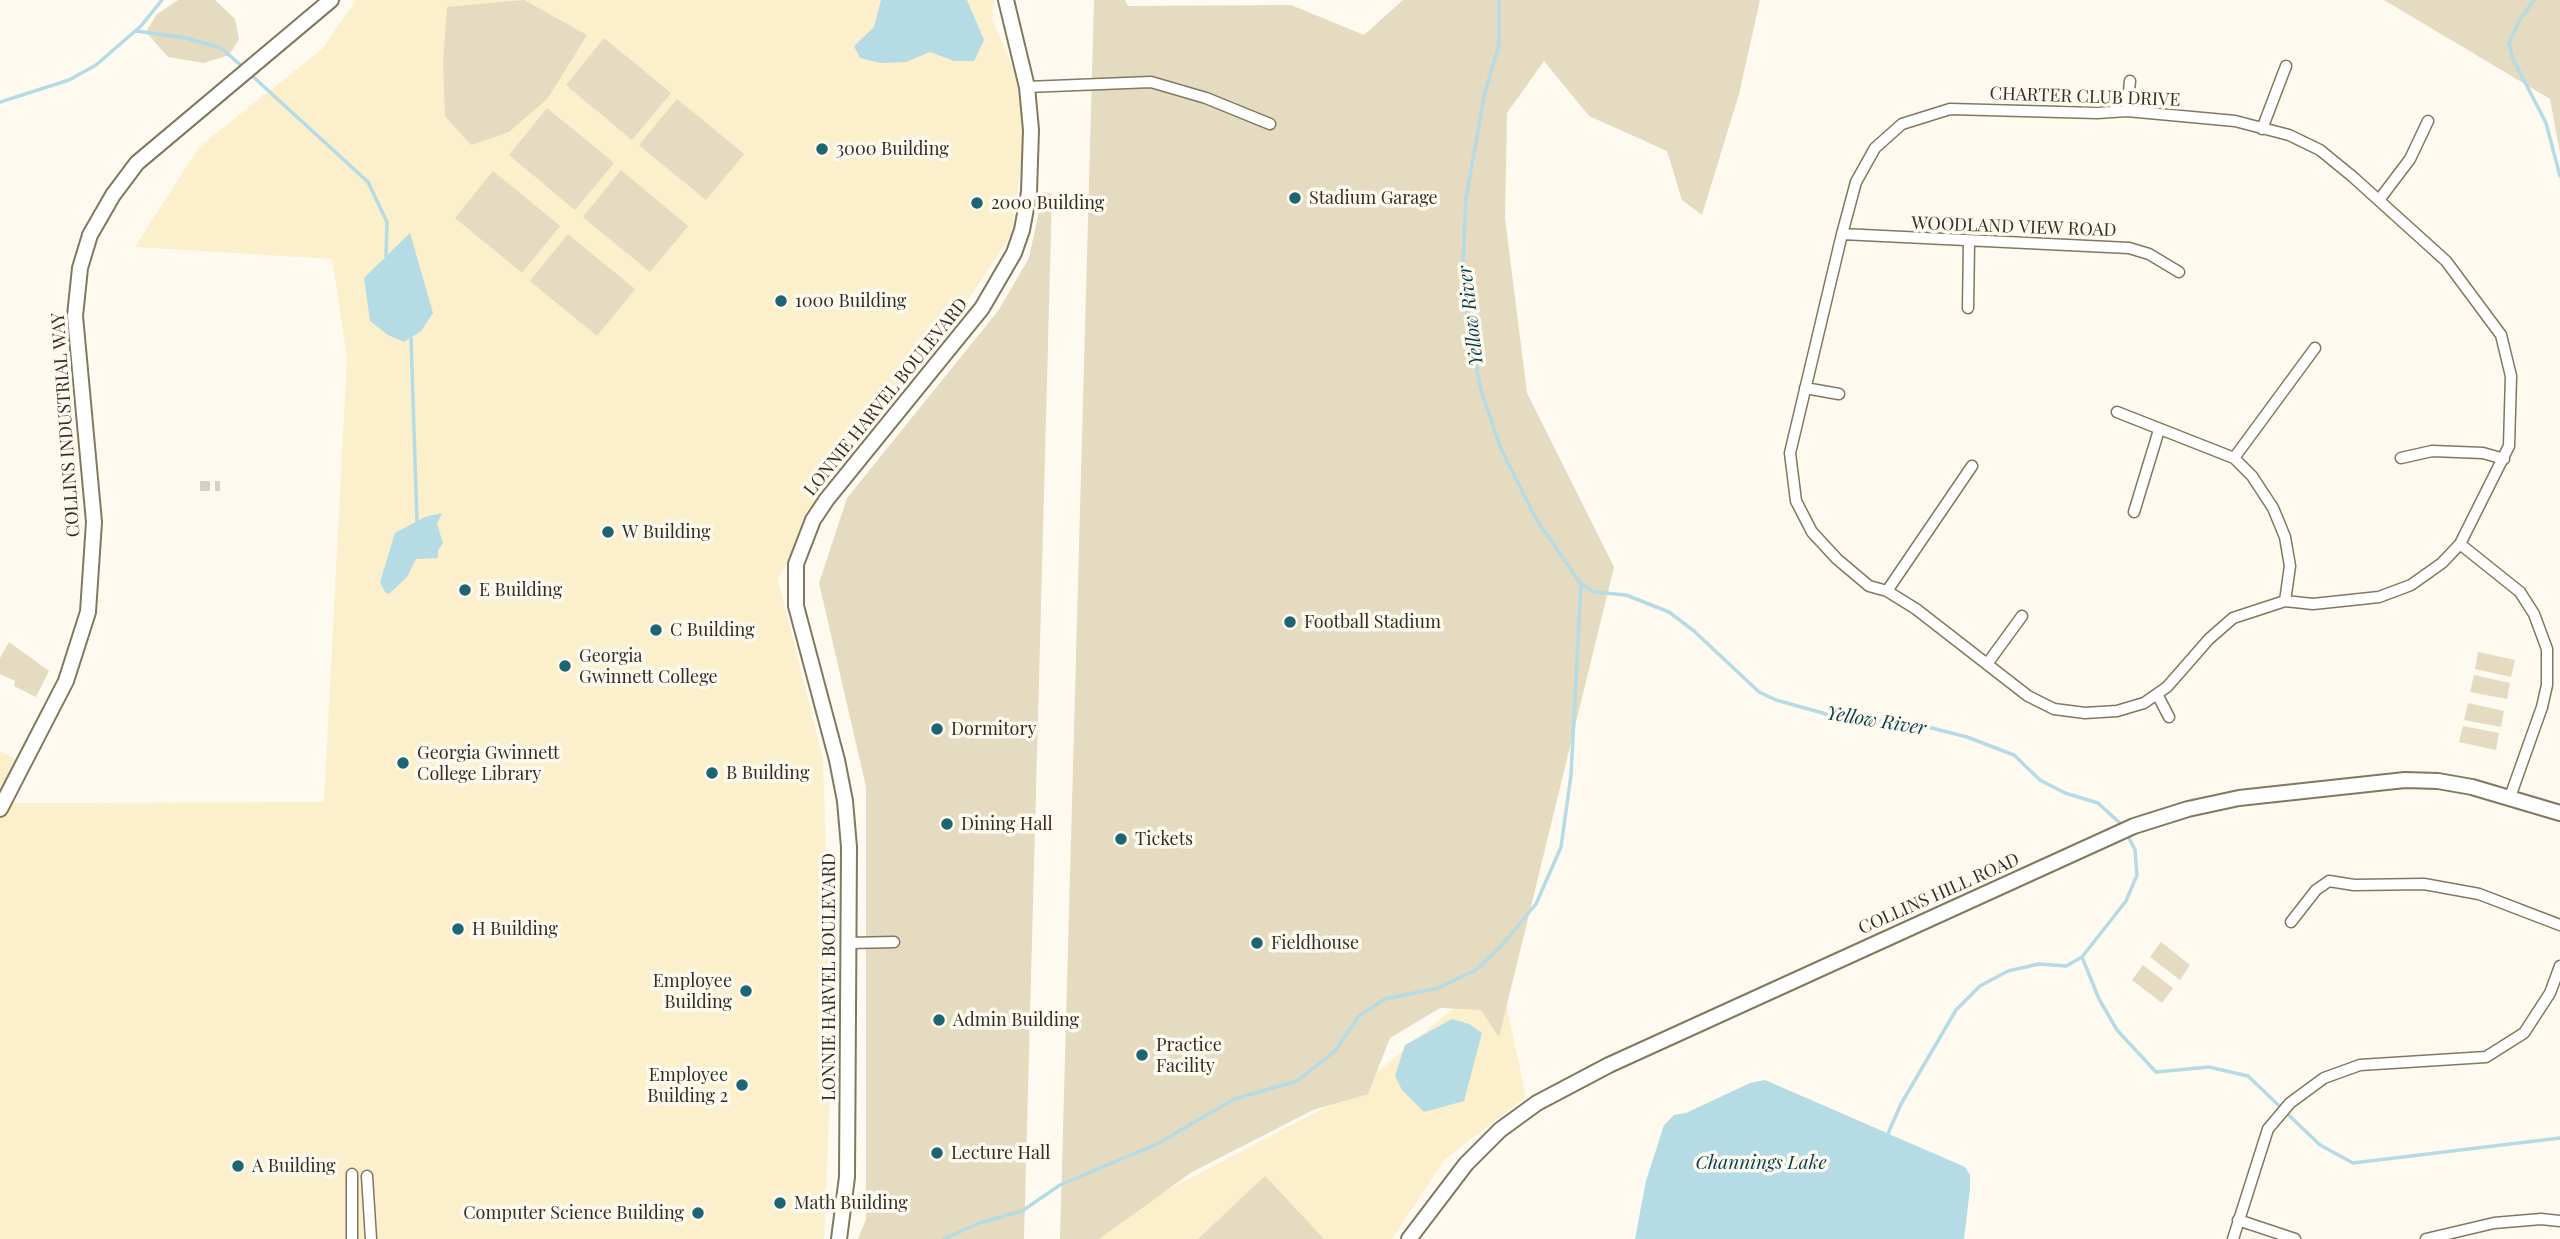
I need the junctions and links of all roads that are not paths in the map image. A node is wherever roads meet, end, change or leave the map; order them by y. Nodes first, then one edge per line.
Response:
1 (331, 0) edge
2 (1006, 0) edge
3 (2286, 66) dead end
4 (2130, 81) dead end
5 (1027, 87) junction
6 (2127, 111) junction
7 (2428, 121) dead end
8 (1270, 124) dead end
9 (2262, 129) junction
10 (2379, 200) junction
11 (1842, 234) junction
12 (1969, 243) junction
13 (2179, 272) dead end
14 (1968, 308) dead end
15 (2315, 348) dead end
16 (1805, 388) junction
17 (1839, 394) dead end
18 (2117, 412) dead end
19 (2159, 430) junction
20 (2234, 458) junction
21 (2401, 458) dead end
22 (2504, 458) junction
23 (1972, 466) dead end
24 (2134, 512) dead end
25 (2460, 544) junction
26 (1888, 591) junction
27 (2285, 601) junction
28 (2021, 616) dead end
29 (1987, 664) junction
30 (2157, 694) junction
31 (2169, 717) dead end
32 (2510, 797) junction
33 (0, 809) edge
34 (2560, 813) edge
35 (2291, 922) dead end
36 (2560, 925) edge
37 (894, 942) dead end
38 (848, 943) junction
39 (2560, 966) edge
40 (352, 1174) dead end
41 (367, 1176) dead end
42 (2238, 1220) junction
43 (2560, 1221) edge
44 (352, 1239) edge
45 (371, 1239) edge
46 (839, 1239) edge
47 (1409, 1239) edge
48 (2233, 1239) edge
49 (2295, 1239) edge
50 (2426, 1239) edge

1 - 33 street, COLLINS INDUSTRIAL WAY
2 - 5 street, LONNIE HARVEL BOULEVARD
3 - 9 street
4 - 6 street
5 - 8 street
5 - 38 street, LONNIE HARVEL BOULEVARD
6 - 9 street, CHARTER CLUB DRIVE
6 - 11 street, CHARTER CLUB DRIVE
7 - 10 street
9 - 10 street, CHARTER CLUB DRIVE
10 - 22 street, CHARTER CLUB DRIVE
11 - 12 street, WOODLAND VIEW ROAD
11 - 16 street, CHARTER CLUB DRIVE
12 - 13 street, WOODLAND VIEW ROAD
12 - 14 street
15 - 20 street
16 - 17 street
16 - 26 street, CHARTER CLUB DRIVE
18 - 19 street
19 - 20 street
19 - 24 street
20 - 27 street
21 - 22 street
22 - 25 street, CHARTER CLUB DRIVE
23 - 26 street
25 - 27 street, CHARTER CLUB DRIVE
25 - 32 street
26 - 29 street, CHARTER CLUB DRIVE
27 - 30 street, CHARTER CLUB DRIVE
28 - 29 street
29 - 30 street, CHARTER CLUB DRIVE
30 - 31 street
32 - 34 street, COLLINS HILL ROAD
32 - 47 street, COLLINS HILL ROAD
35 - 36 street
37 - 38 street
38 - 46 street, LONNIE HARVEL BOULEVARD
39 - 42 street
40 - 44 street
41 - 45 street
42 - 48 street
42 - 49 street
43 - 50 street

